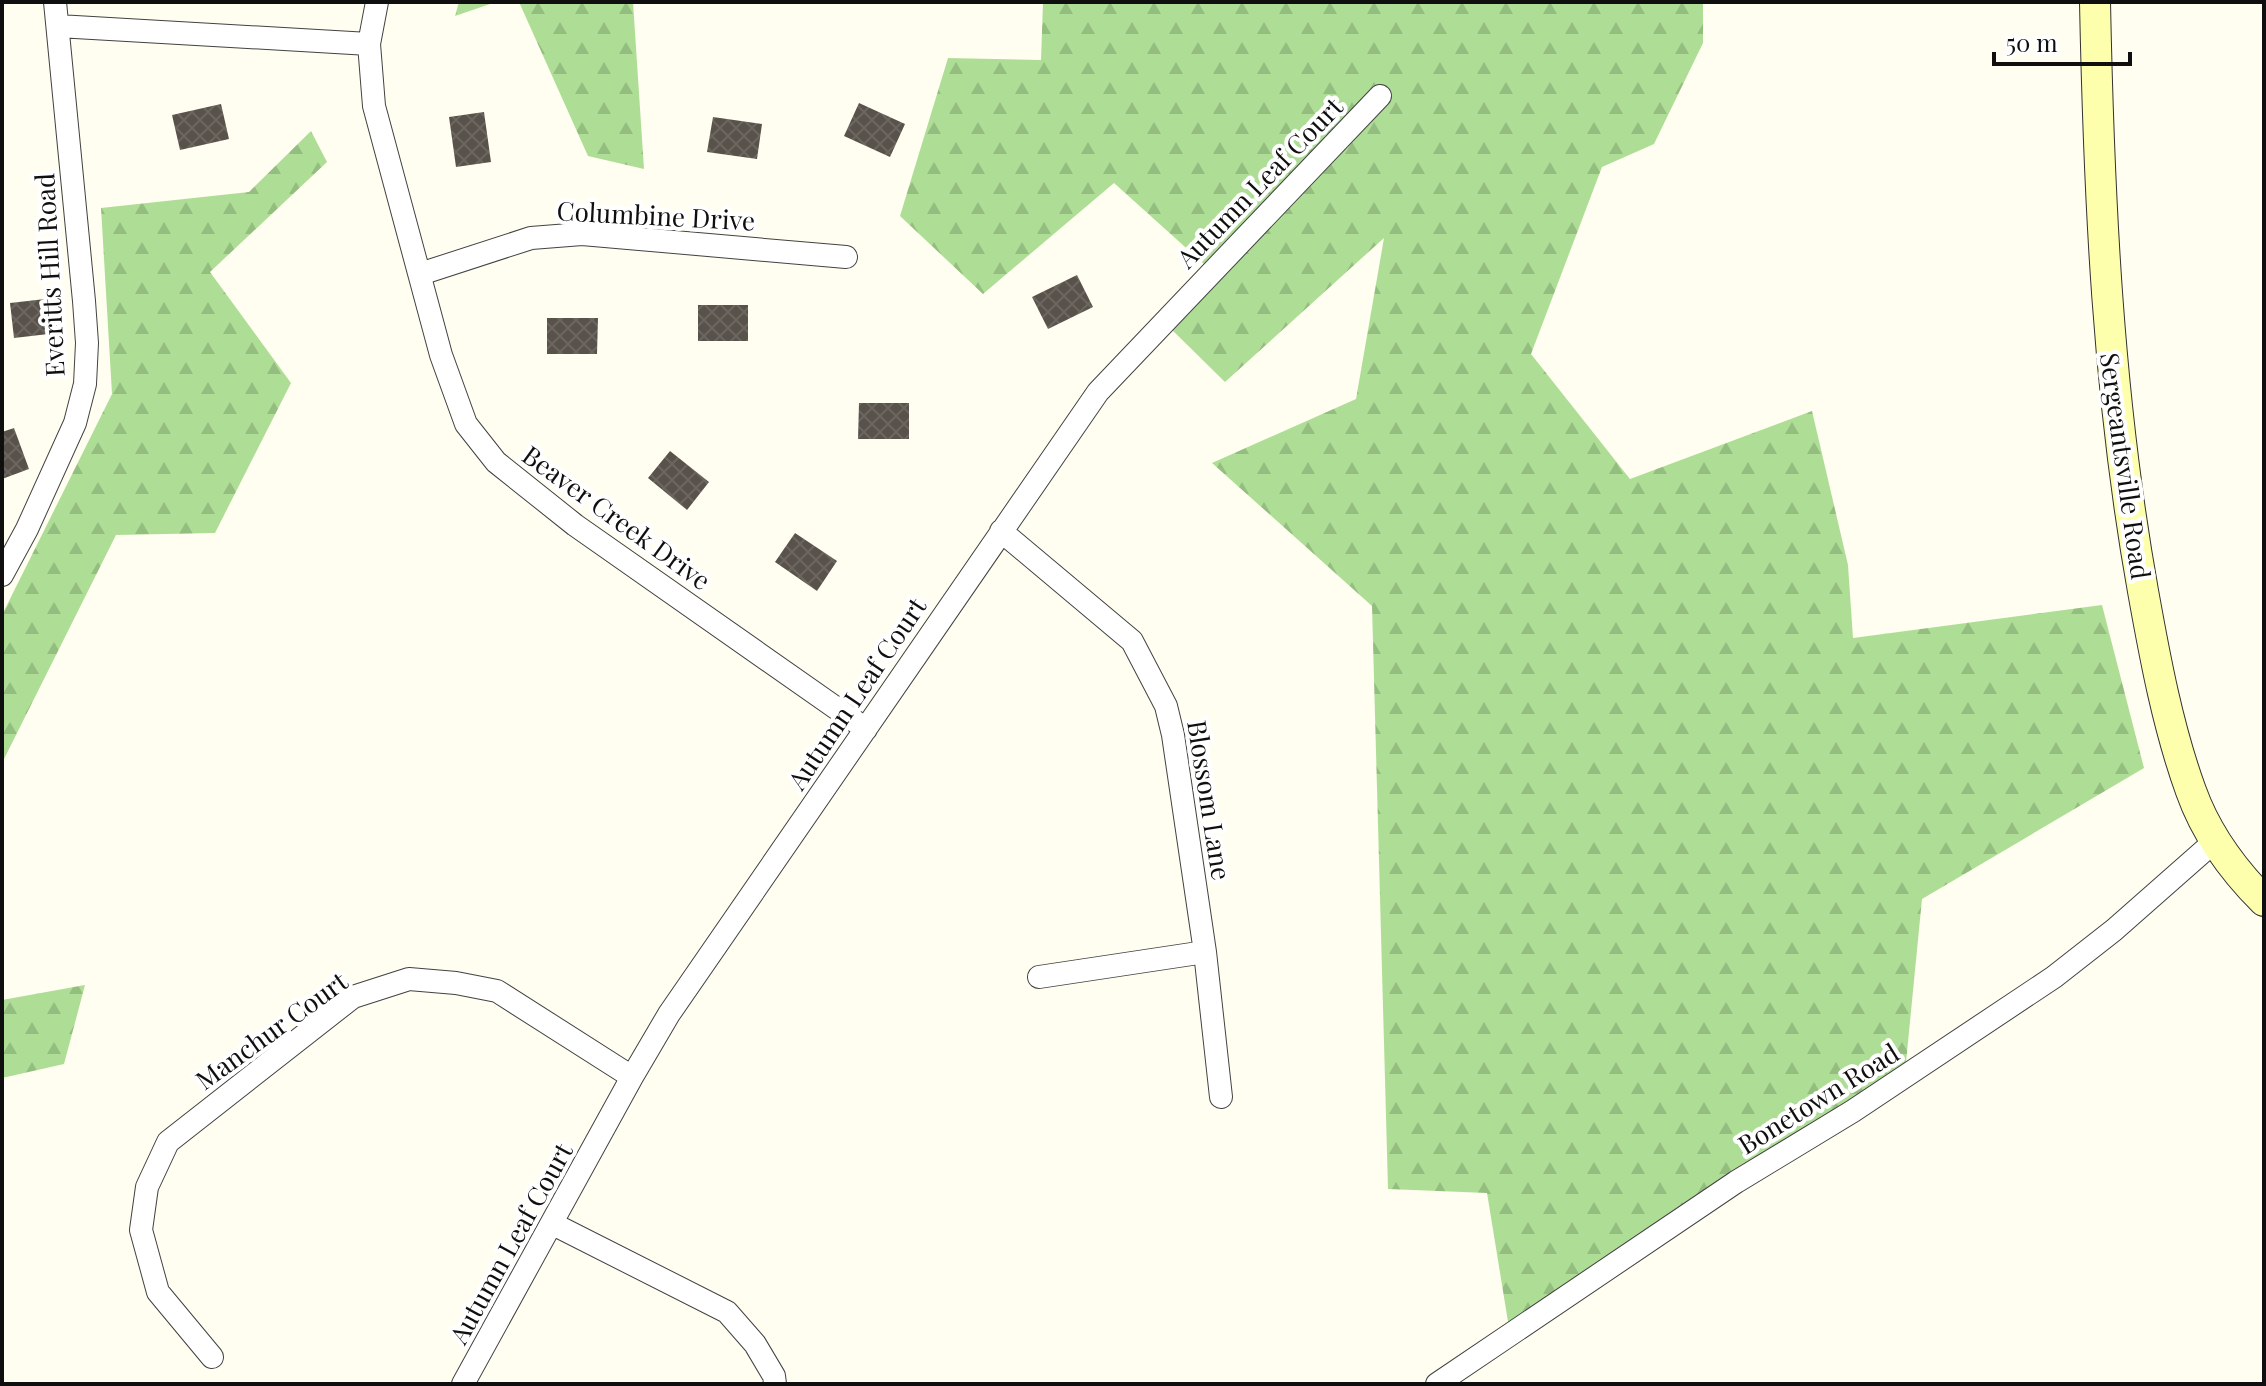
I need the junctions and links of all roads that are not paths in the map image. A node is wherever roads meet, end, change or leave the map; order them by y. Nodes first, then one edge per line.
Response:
1 (55, 2) edge
2 (377, 2) edge
3 (2095, 2) edge
4 (58, 26) junction
5 (369, 44) junction
6 (1380, 96) dead end
7 (846, 257) dead end
8 (420, 274) junction
9 (1001, 531) junction
10 (2, 575) edge
11 (866, 729) junction
12 (2215, 841) junction
13 (2264, 901) edge
14 (1205, 952) junction
15 (1039, 977) dead end
16 (632, 1077) junction
17 (1221, 1097) dead end
18 (553, 1224) junction
19 (212, 1357) dead end
20 (463, 1384) edge
21 (775, 1384) edge
22 (1437, 1384) edge

1 - 4 street, Everitts Hill Road
2 - 5 street, Beaver Creek Drive
3 - 12 main road, Sergeantsville Road
4 - 5 street
4 - 10 street, Everitts Hill Road
5 - 8 street, Beaver Creek Drive
6 - 9 street, Autumn Leaf Court
7 - 8 street, Columbine Drive
8 - 11 street, Beaver Creek Drive
9 - 11 street, Autumn Leaf Court
9 - 14 street, Blossom Lane
11 - 16 street, Autumn Leaf Court
12 - 13 main road, Sergeantsville Road
12 - 22 street, Bonetown Road
14 - 15 street
14 - 17 street, Blossom Lane
16 - 18 street, Autumn Leaf Court
16 - 19 street, Manchur Court
18 - 20 street, Autumn Leaf Court
18 - 21 street

